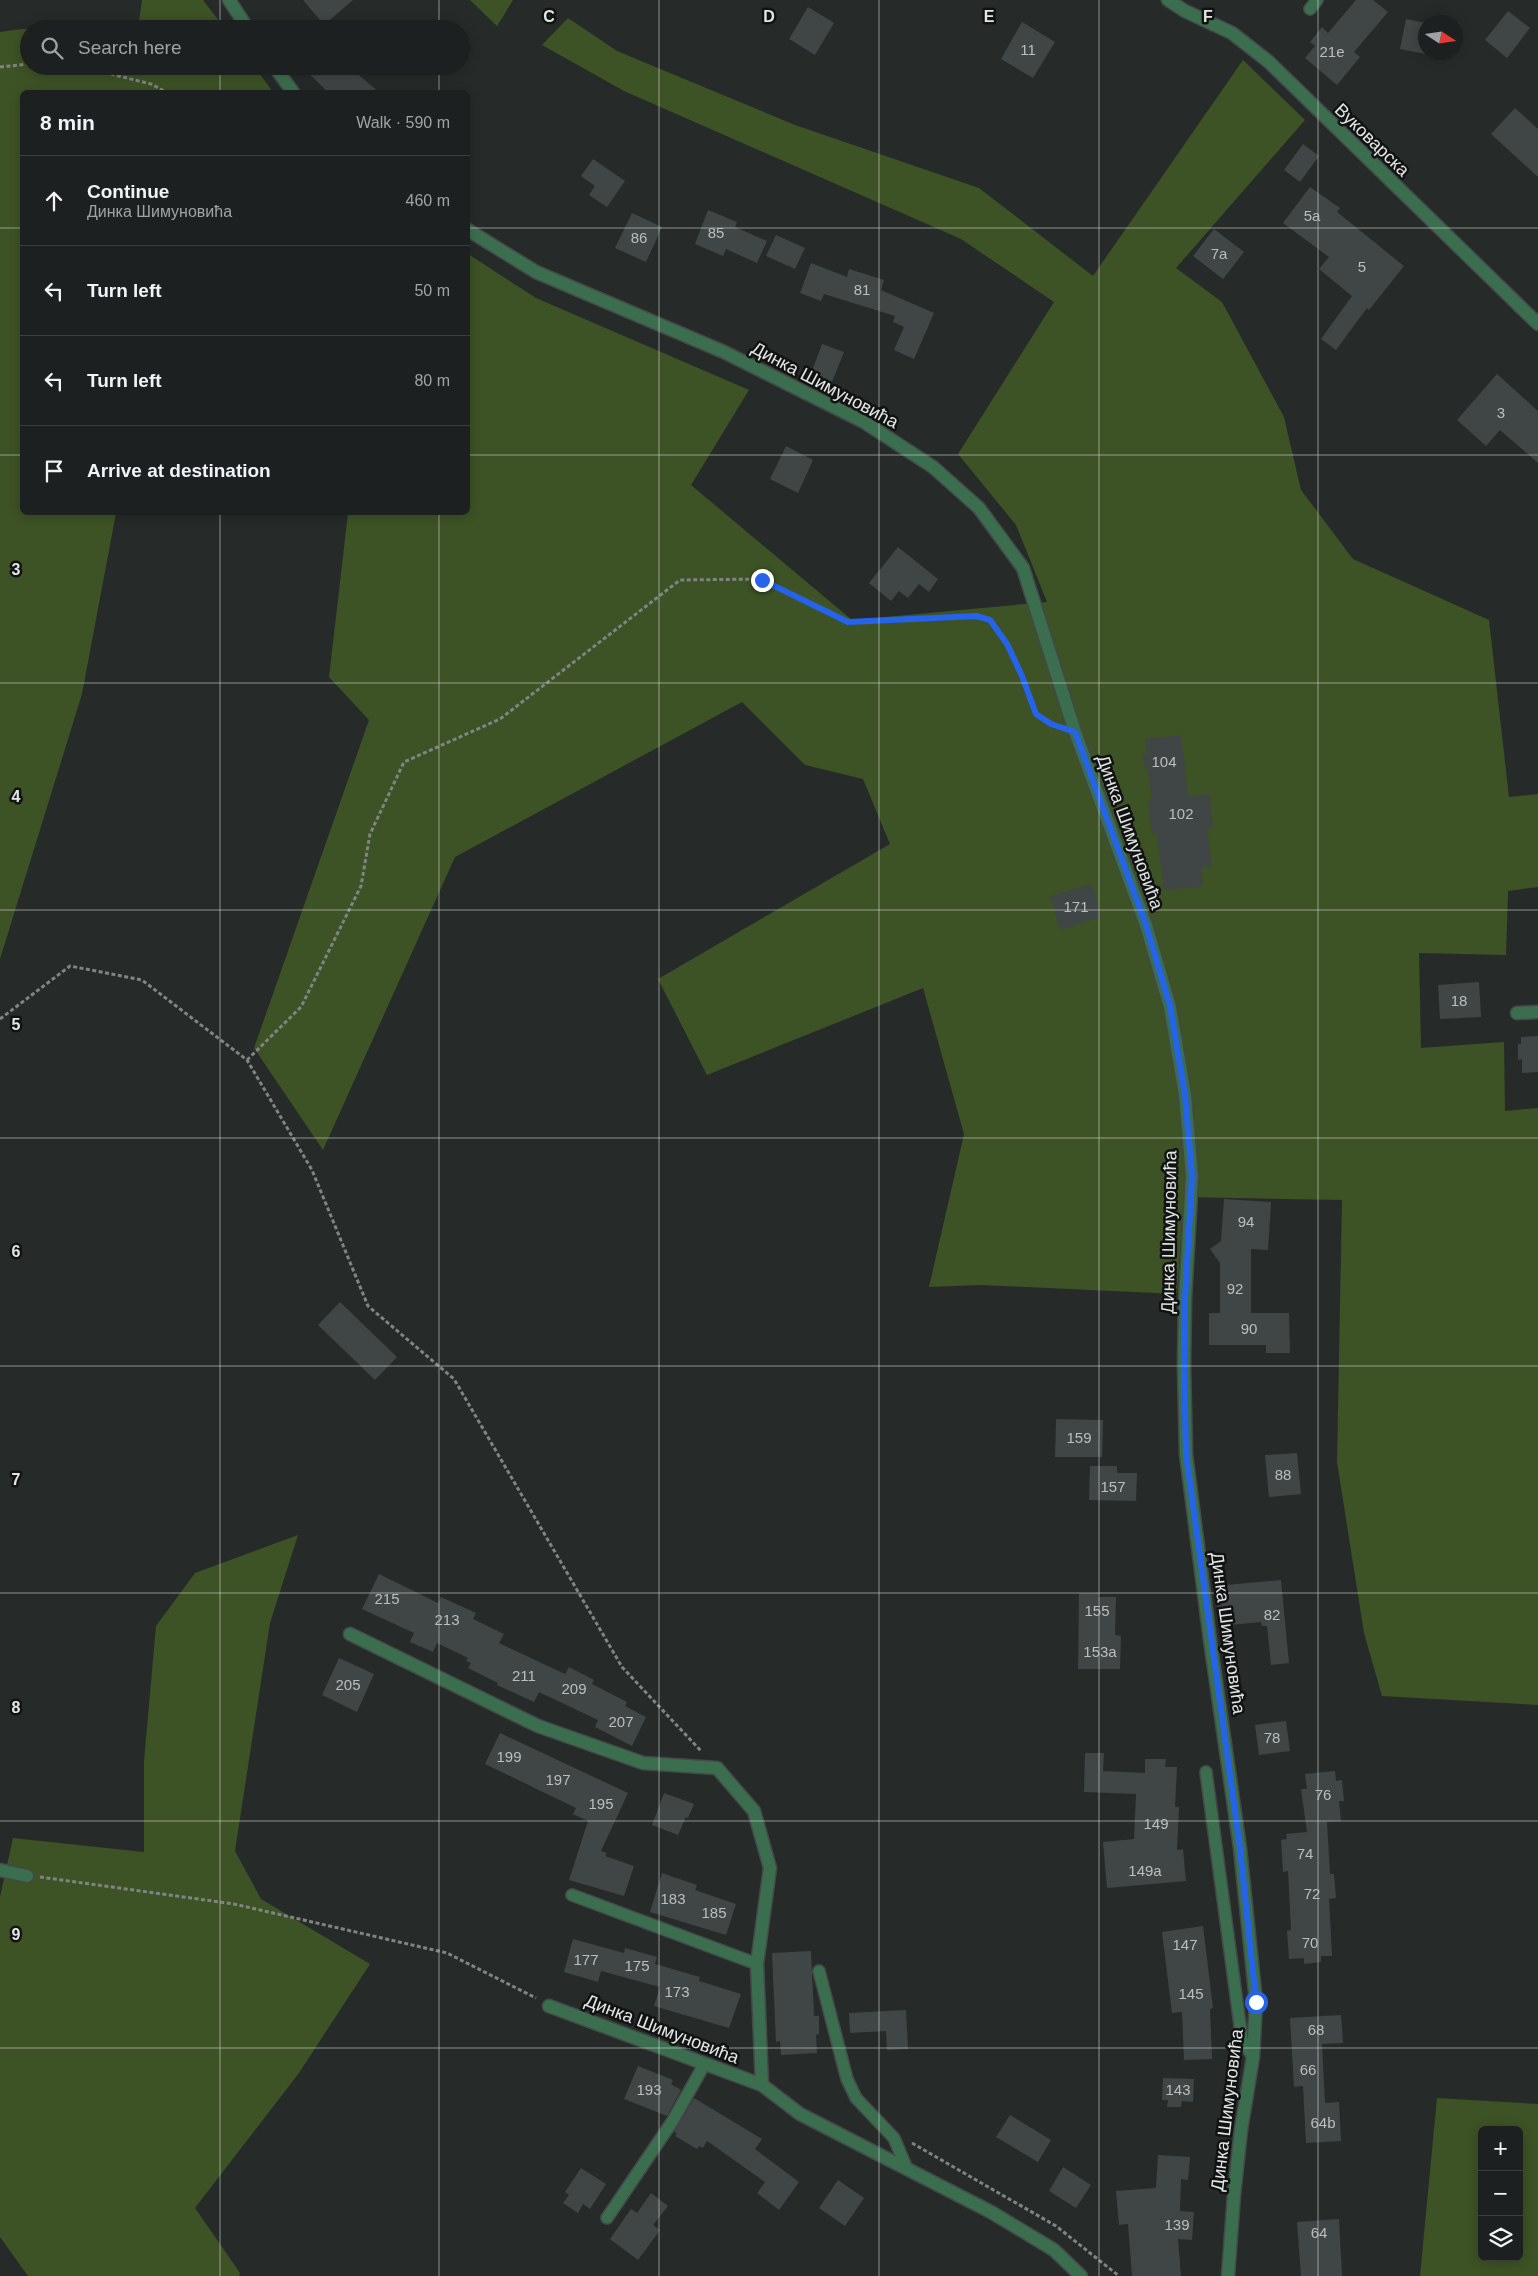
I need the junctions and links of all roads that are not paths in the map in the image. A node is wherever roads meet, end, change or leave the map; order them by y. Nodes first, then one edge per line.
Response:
1 (228, 0) edge
2 (1168, 0) edge
3 (242, 20) edge
4 (281, 75) edge
5 (292, 90) edge
6 (470, 231) edge
7 (1538, 324) edge
8 (1538, 1012) edge
9 (1517, 1013) dead end
10 (350, 1634) dead end
11 (1206, 1772) dead end
12 (0, 1870) edge
13 (27, 1876) road end
14 (572, 1895) dead end
15 (758, 1964) junction
16 (819, 1971) dead end
17 (550, 2006) road end
18 (1253, 2058) junction
19 (704, 2064) junction
20 (762, 2086) junction
21 (907, 2169) junction
22 (606, 2218) dead end
23 (1080, 2276) edge
24 (1228, 2276) edge

1 - 3 street
2 - 7 street, Вуковарска
4 - 5 street
6 - 18 street, Динка Шимуновића
8 - 9 street
10 - 15 street, Динка Шимуновића
11 - 18 lane
12 - 13 street
14 - 15 lane
15 - 20 street, Динка Шимуновића
16 - 21 lane
17 - 19 street, Динка Шимуновића
18 - 24 street, Динка Шимуновића
19 - 20 street, Динка Шимуновића
19 - 22 lane
20 - 21 street, Динка Шимуновића
21 - 23 street, Динка Шимуновића

